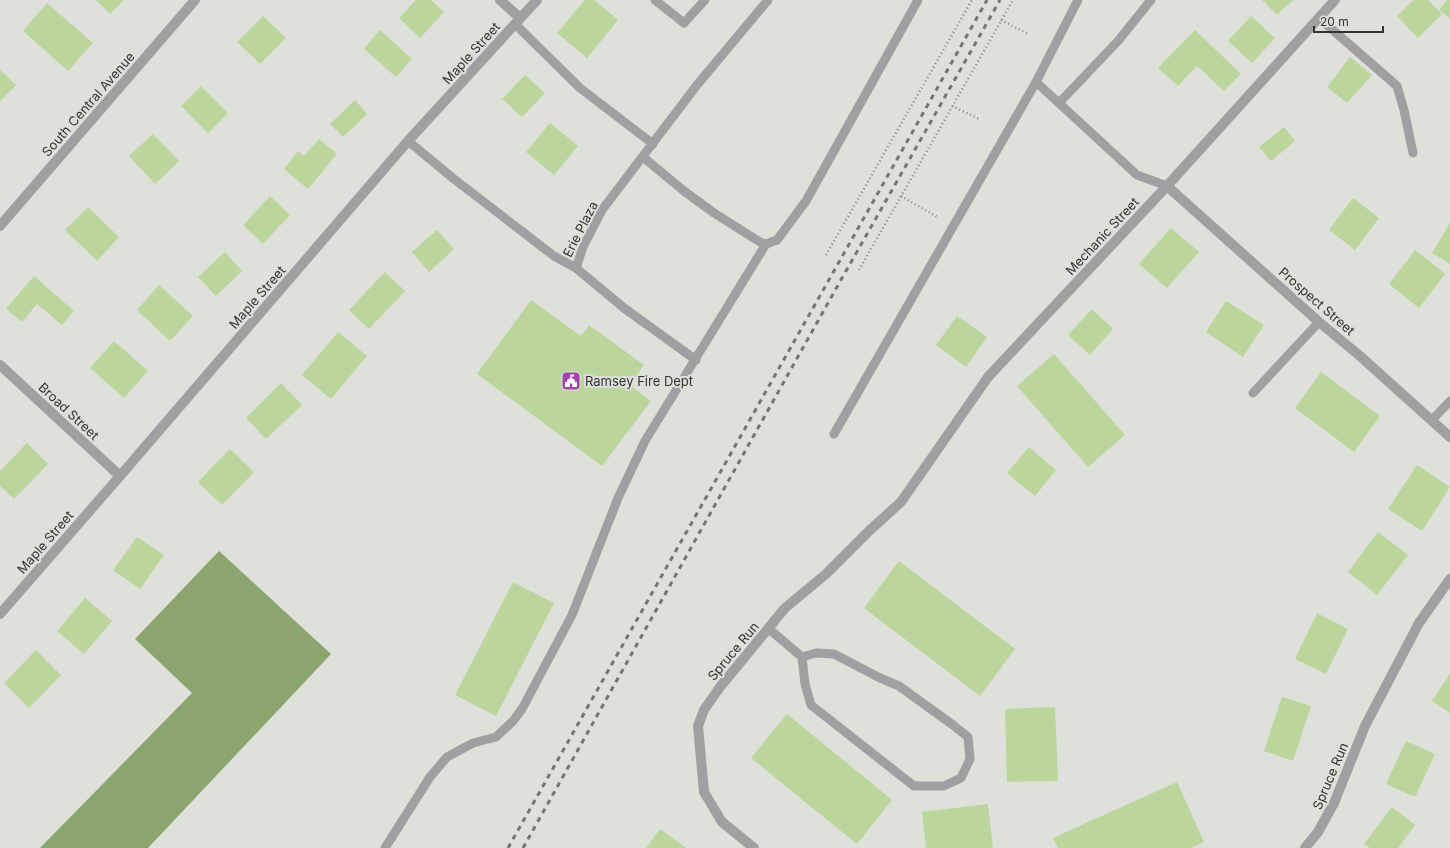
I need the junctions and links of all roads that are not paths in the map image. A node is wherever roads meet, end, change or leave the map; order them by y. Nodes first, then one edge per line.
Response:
1 (195, 0) edge
2 (500, 0) edge
3 (537, 0) edge
4 (655, 0) edge
5 (705, 0) edge
6 (768, 0) edge
7 (918, 0) edge
8 (1078, 0) edge
9 (1151, 0) edge
10 (1335, 0) edge
11 (1319, 18) junction
12 (518, 21) junction
13 (1036, 82) junction
14 (1059, 103) junction
15 (408, 141) junction
16 (653, 144) junction
17 (1414, 153) dead end
18 (643, 157) junction
19 (1167, 186) junction
20 (0, 226) edge
21 (766, 244) junction
22 (576, 268) junction
23 (1319, 322) junction
24 (696, 360) junction
25 (0, 365) edge
26 (1253, 393) dead end
27 (1450, 401) edge
28 (1432, 420) junction
29 (834, 434) dead end
30 (1450, 437) edge
31 (120, 476) junction
32 (901, 502) joint
33 (1450, 579) edge
34 (0, 614) edge
35 (768, 629) junction
36 (802, 657) junction
37 (385, 848) edge
38 (754, 848) edge
39 (1305, 848) edge

1 - 20 street, South Central Avenue
2 - 12 street
3 - 12 street, Maple Street
4 - 5 lane
6 - 16 lane, Erie Plaza
7 - 21 lane
8 - 13 lane
9 - 14 lane
10 - 11 street, Mechanic Street
11 - 17 lane
11 - 19 street, Mechanic Street
12 - 15 street, Maple Street
12 - 16 lane
13 - 14 lane
13 - 29 lane
14 - 19 lane
15 - 22 lane, Erie Plaza
15 - 31 street, Maple Street
16 - 18 lane, Erie Plaza
18 - 21 lane
18 - 22 lane, Erie Plaza
19 - 23 street, Prospect Street
19 - 32 street, Mechanic Street
21 - 24 lane
22 - 24 lane
23 - 26 lane
23 - 28 street, Prospect Street
24 - 37 lane
25 - 31 street, Broad Street
27 - 28 lane
28 - 30 street, Prospect Street
31 - 34 street, Maple Street
32 - 35 street, Spruce Run
33 - 39 street, Spruce Run
35 - 36 lane
35 - 38 street, Spruce Run
36 - 36 lane

